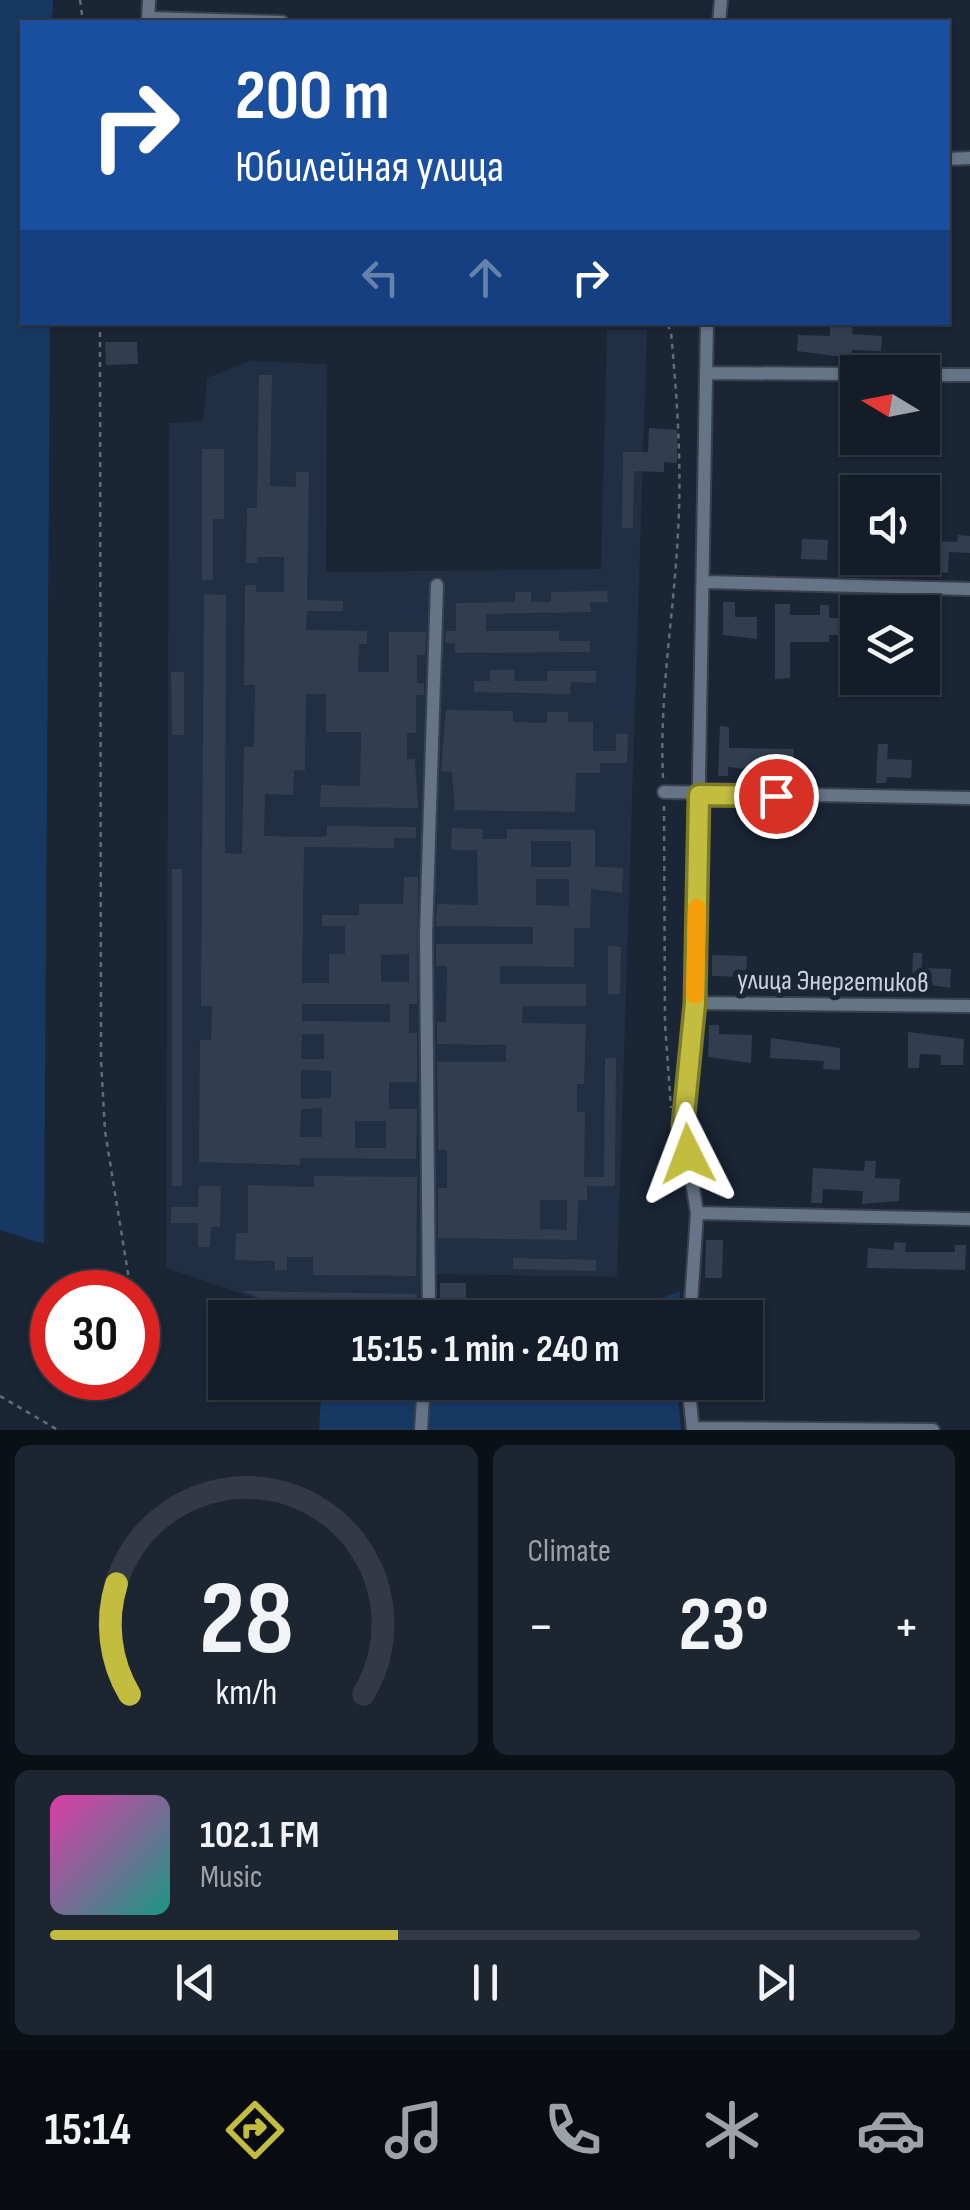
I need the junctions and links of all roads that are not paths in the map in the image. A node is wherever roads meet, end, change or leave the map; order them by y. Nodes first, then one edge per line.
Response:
1 (149, 0) edge
2 (148, 20) edge
3 (707, 325) edge
4 (706, 373) junction
5 (840, 374) edge
6 (940, 375) edge
7 (970, 375) edge
8 (706, 582) junction
9 (436, 584) dead end
10 (970, 589) edge
11 (664, 792) road end
12 (699, 795) junction
13 (970, 798) edge
14 (695, 1003) junction
15 (970, 1006) edge
16 (697, 1213) junction
17 (970, 1219) edge
18 (429, 1300) edge
19 (691, 1300) edge
20 (423, 1400) edge
21 (690, 1400) edge
22 (694, 1429) edge
23 (422, 1430) edge
24 (934, 1430) edge

1 - 2 street
3 - 4 street
4 - 5 street
4 - 8 street
6 - 7 street
8 - 10 street
8 - 12 street
9 - 18 street
11 - 12 street
12 - 13 street
12 - 14 street
14 - 15 street, улица Энергетиков
14 - 16 street
16 - 17 street
16 - 19 street
20 - 23 street
21 - 22 street
22 - 24 street

